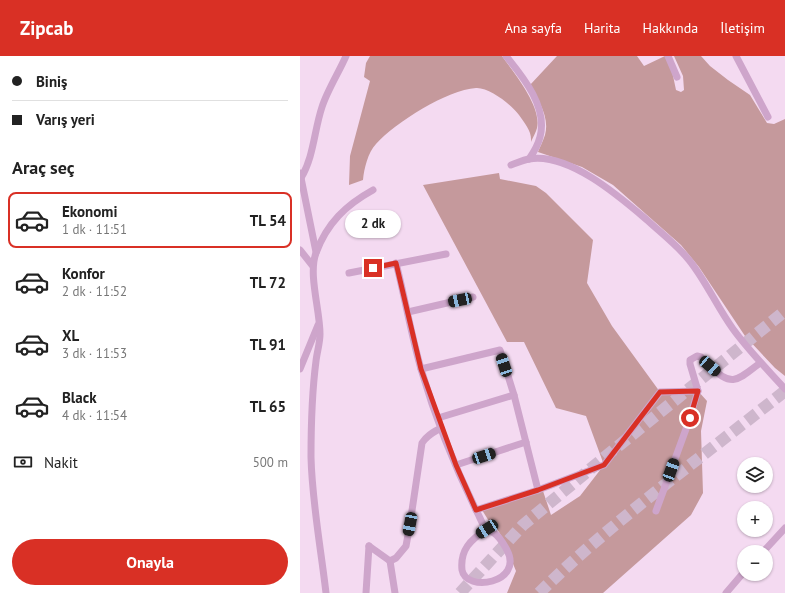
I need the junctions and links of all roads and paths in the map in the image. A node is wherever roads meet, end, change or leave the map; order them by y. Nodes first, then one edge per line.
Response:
1 (346, 56) edge
2 (506, 56) edge
3 (668, 56) edge
4 (736, 56) edge
5 (677, 77) dead end
6 (768, 117) dead end
7 (529, 159) junction
8 (511, 165) dead end
9 (300, 176) edge
10 (373, 190) dead end
11 (300, 250) edge
12 (316, 252) junction
13 (446, 254) dead end
14 (396, 263) junction
15 (312, 265) junction
16 (349, 273) dead end
17 (473, 297) dead end
18 (408, 312) junction
19 (319, 322) junction
20 (760, 363) junction
21 (300, 369) edge
22 (421, 369) junction
23 (785, 389) edge
24 (698, 391) junction
25 (514, 395) junction
26 (438, 418) junction
27 (441, 428) junction
28 (526, 442) junction
29 (456, 465) junction
30 (538, 490) junction
31 (476, 510) junction
32 (656, 512) dead end
33 (785, 528) edge
34 (487, 529) junction
35 (769, 545) edge
36 (390, 561) junction
37 (737, 580) edge
38 (468, 587) dead end
39 (497, 587) dead end
40 (326, 593) edge
41 (366, 593) edge
42 (395, 593) edge
43 (726, 593) edge

1 - 9 street
2 - 7 street
3 - 5 street
4 - 6 street
7 - 8 street
7 - 20 street
9 - 12 street
10 - 12 street
11 - 15 street
12 - 15 street
13 - 14 street
14 - 16 street
14 - 18 street
15 - 19 street
17 - 18 street
18 - 22 street
19 - 21 street
19 - 40 street
20 - 23 street
20 - 24 street
22 - 25 street
22 - 26 street
24 - 30 street
24 - 32 street
25 - 26 street
25 - 28 street
26 - 27 street
27 - 29 street
27 - 36 street
28 - 29 street
28 - 30 street
29 - 31 street
30 - 31 street
31 - 34 street
33 - 35 street
34 - 38 street
34 - 39 street
36 - 41 street
36 - 42 street
37 - 43 street

